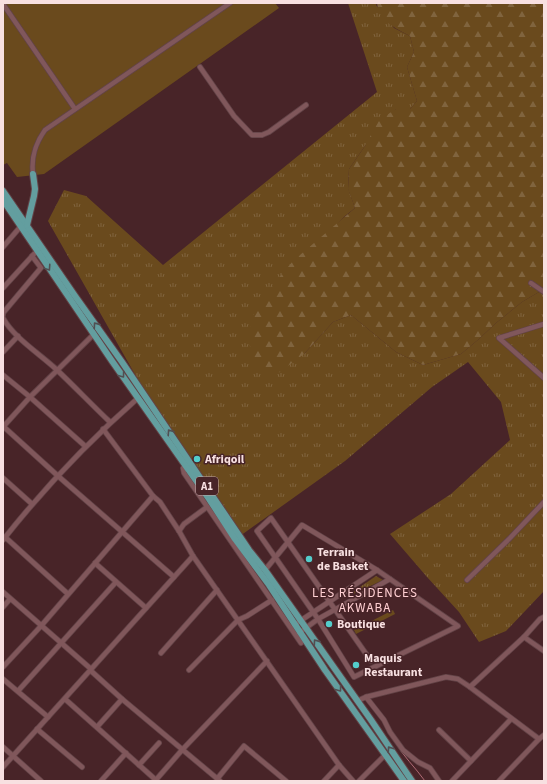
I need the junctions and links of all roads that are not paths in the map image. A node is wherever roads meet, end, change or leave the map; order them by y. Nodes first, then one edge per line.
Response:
1 (230, 3) edge
2 (3, 4) edge
3 (200, 67) dead end
4 (306, 105) dead end
5 (75, 109) junction
6 (33, 174) joint
7 (3, 191) edge
8 (3, 200) edge
9 (24, 226) junction
10 (3, 247) edge
11 (38, 251) junction
12 (32, 256) junction
13 (531, 283) dead end
14 (3, 288) edge
15 (544, 292) edge
16 (3, 317) edge
17 (544, 324) edge
18 (5, 326) edge
19 (94, 334) junction
20 (18, 336) junction
21 (3, 352) edge
22 (57, 370) junction
23 (3, 375) edge
24 (544, 378) edge
25 (30, 397) junction
26 (138, 398) junction
27 (110, 422) junction
28 (4, 427) edge
29 (103, 429) junction
30 (85, 446) junction
31 (186, 465) junction
32 (58, 476) junction
33 (3, 478) edge
34 (153, 496) junction
35 (544, 502) edge
36 (32, 504) junction
37 (207, 507) junction
38 (3, 529) edge
39 (179, 531) junction
40 (121, 532) junction
41 (5, 537) edge
42 (289, 541) junction
43 (193, 556) junction
44 (276, 557) junction
45 (95, 563) junction
46 (265, 570) junction
47 (377, 570) junction
48 (174, 577) junction
49 (390, 579) junction
50 (466, 580) dead end
51 (116, 582) junction
52 (217, 590) junction
53 (3, 592) edge
54 (68, 594) junction
55 (10, 599) junction
56 (272, 600) junction
57 (330, 602) junction
58 (3, 607) edge
59 (146, 608) junction
60 (335, 609) junction
61 (314, 613) junction
62 (544, 617) edge
63 (318, 619) junction
64 (238, 620) junction
65 (301, 621) junction
66 (294, 625) junction
67 (41, 626) junction
68 (306, 628) junction
69 (299, 632) junction
70 (524, 637) junction
71 (61, 643) junction
72 (301, 643) dead end
73 (544, 651) edge
74 (161, 653) dead end
75 (267, 661) junction
76 (370, 661) dead end
77 (3, 667) edge
78 (90, 669) junction
79 (189, 670) dead end
80 (3, 679) edge
81 (470, 687) junction
82 (18, 691) junction
83 (366, 697) junction
84 (65, 699) junction
85 (122, 699) junction
86 (357, 701) junction
87 (48, 717) junction
88 (511, 719) junction
89 (97, 726) junction
90 (37, 729) junction
91 (439, 730) dead end
92 (544, 736) edge
93 (539, 739) junction
94 (159, 743) dead end
95 (3, 747) edge
96 (182, 750) junction
97 (126, 753) junction
98 (386, 755) junction
99 (13, 756) junction
100 (471, 761) junction
101 (139, 765) junction
102 (339, 766) junction
103 (3, 767) edge
104 (82, 767) dead end
105 (219, 780) edge
106 (41, 781) edge
107 (101, 781) edge
108 (156, 781) edge
109 (286, 781) edge
110 (324, 781) edge
111 (353, 781) edge
112 (359, 781) edge
113 (404, 781) edge
114 (412, 781) edge
115 (439, 781) edge
116 (452, 781) edge
117 (499, 781) edge

1 - 5 street
2 - 5 street
3 - 4 street
5 - 6 street
6 - 9 main road
7 - 9 main road, A1
8 - 9 main road, A1
9 - 10 street
9 - 11 main road, A1
46 -> 9 main road, A1
11 - 12 street
11 -> 19 main road, A1
12 - 14 street
12 - 16 street
13 - 15 street
16 - 18 street
17 - 24 street
18 - 20 street
19 - 22 street
19 -> 26 main road, A1
20 - 21 street
20 - 22 street
22 - 25 street
22 - 27 street
23 - 25 street
25 - 28 street
25 - 30 street
26 - 27 street
26 - 31 main road, A1
27 - 29 street
28 - 32 street
29 - 30 street
29 - 34 street
30 - 32 street
31 - 37 street
31 - 66 main road, A1
32 - 36 street
32 - 40 street
33 - 36 street
34 - 39 street
34 - 40 street
35 - 50 street
36 - 41 street
37 - 39 street
37 - 56 street
38 - 41 street
39 - 43 street
40 - 45 street
40 - 48 street
41 - 54 street
42 - 44 street
42 - 44 street
42 - 47 street
42 - 57 street
43 - 48 street
43 - 52 street
44 - 46 street
44 - 61 street
45 - 51 street
45 - 54 street
46 - 65 main road, A1
47 - 49 street
47 - 57 street
48 - 59 street
49 - 60 street
49 - 63 street
51 - 59 street
51 - 71 street
52 - 64 street
52 - 74 street
53 - 55 street
54 - 67 street
55 - 58 street
55 - 67 street
56 - 64 street
56 - 72 street
57 - 60 street
57 - 61 street
59 - 78 street
60 - 63 street
60 - 76 street
61 - 63 street
61 - 65 street
62 - 70 street
63 - 68 street
64 - 75 street
64 - 79 street
65 - 66 street
65 - 68 main road, A1
66 - 69 main road, A1
67 - 71 street
67 - 77 street
68 - 69 street
86 -> 68 main road, A1
69 -> 98 main road, A1
70 - 73 street
70 - 81 street
71 - 78 street
71 - 82 street
75 - 96 street
75 - 102 street
78 - 84 street
78 - 85 street
80 - 82 street
81 - 83 street
81 - 88 street
82 - 87 street
83 - 86 street
83 - 115 street
84 - 87 street
84 - 89 street
85 - 89 street
85 - 96 street
114 -> 86 main road, A1
87 - 90 street
88 - 93 street
88 - 100 street
89 - 97 street
90 - 99 street
90 - 104 street
91 - 100 street
92 - 93 street
93 - 117 street
94 - 101 street
95 - 99 street
96 - 105 street
96 - 108 street
97 - 101 street
97 - 107 street
98 - 112 street
98 - 113 main road, A1
99 - 103 street
99 - 106 street
100 - 116 street
101 - 108 street
102 - 110 street
102 - 111 street
105 - 109 street

